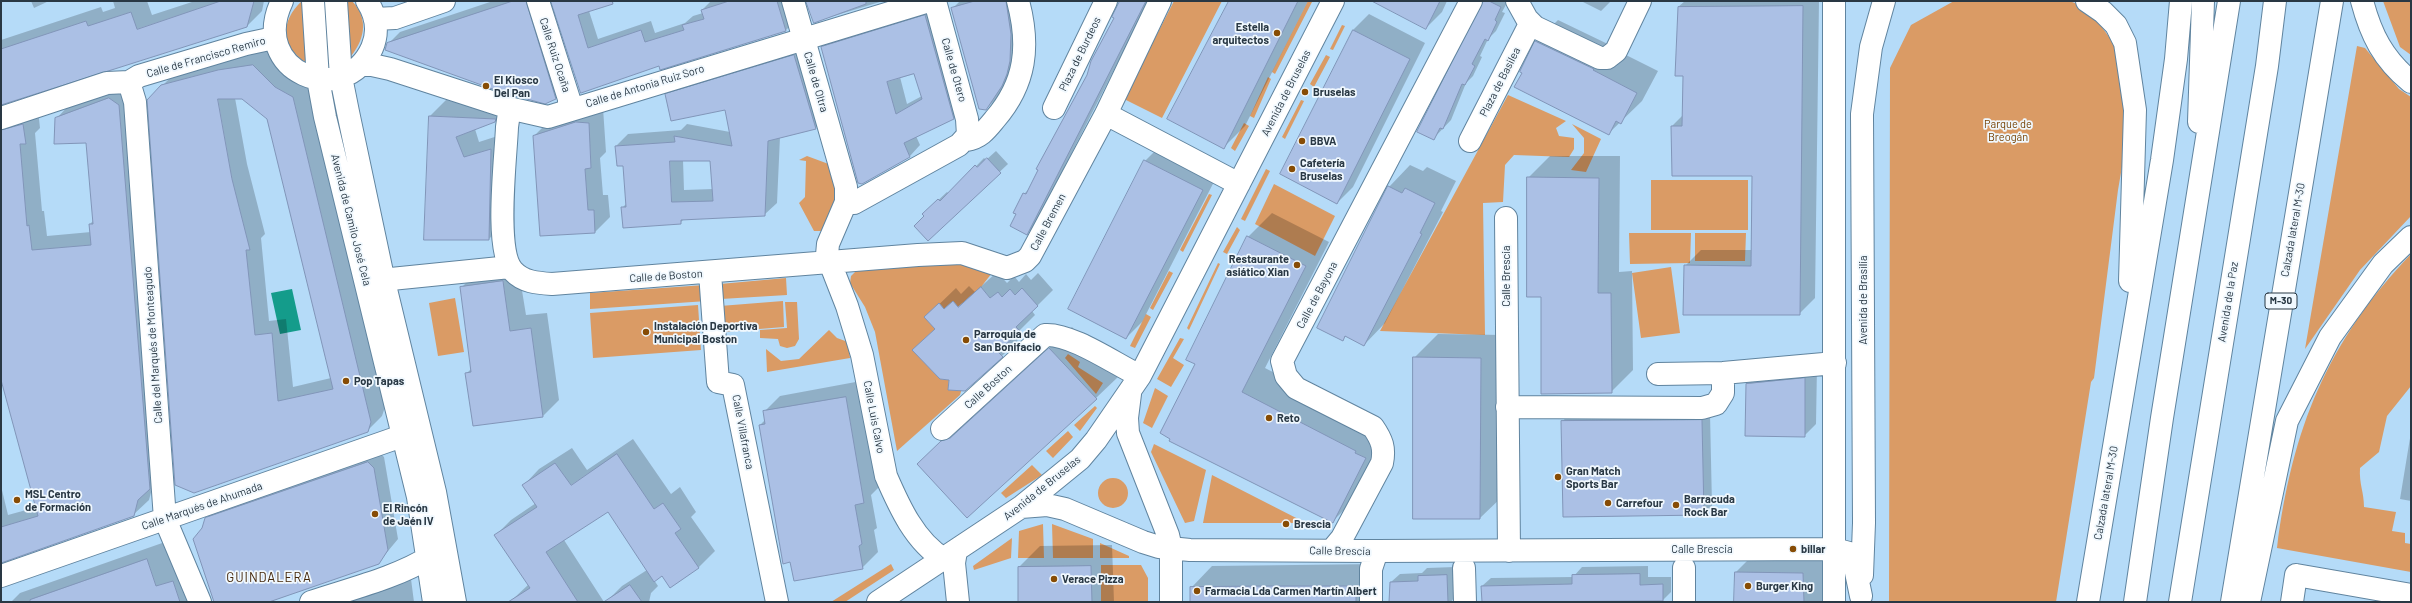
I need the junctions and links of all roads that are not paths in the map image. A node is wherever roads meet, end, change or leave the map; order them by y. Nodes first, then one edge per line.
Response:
1 (282, 1) edge
2 (313, 1) edge
3 (336, 1) edge
4 (444, 1) edge
5 (538, 1) edge
6 (792, 1) edge
7 (929, 1) edge
8 (935, 1) edge
9 (1018, 1) edge
10 (1106, 1) edge
11 (1160, 1) edge
12 (1333, 1) edge
13 (1471, 1) edge
14 (1517, 1) edge
15 (1640, 1) edge
16 (1834, 1) edge
17 (1884, 1) edge
18 (2087, 1) edge
19 (2181, 1) edge
20 (2203, 1) edge
21 (2229, 1) edge
22 (2275, 1) edge
23 (2332, 1) edge
24 (2362, 1) edge
25 (371, 10) edge
26 (1530, 24) junction
27 (274, 38) junction
28 (804, 39) junction
29 (361, 65) junction
30 (341, 77) junction
31 (318, 79) junction
32 (129, 82) junction
33 (2411, 82) edge
34 (1054, 108) dead end
35 (513, 109) junction
36 (569, 109) junction
37 (1106, 114) junction
38 (1, 118) edge
39 (966, 140) junction
40 (1470, 141) dead end
41 (1239, 184) junction
42 (846, 202) junction
43 (2198, 203) junction
44 (1506, 218) dead end
45 (2411, 238) edge
46 (828, 261) junction
47 (510, 267) junction
48 (710, 272) junction
49 (383, 277) junction
50 (2127, 361) junction
51 (1835, 363) junction
52 (1723, 373) junction
53 (1658, 374) dead end
54 (1135, 385) junction
55 (1507, 406) junction
56 (417, 415) junction
57 (942, 429) dead end
58 (402, 436) junction
59 (1021, 507) junction
60 (165, 519) junction
61 (1171, 548) junction
62 (1834, 549) junction
63 (1332, 550) junction
64 (1376, 551) junction
65 (1510, 551) junction
66 (950, 555) junction
67 (428, 557) junction
68 (1464, 568) dead end
69 (1684, 568) dead end
70 (1, 576) edge
71 (2411, 595) edge
72 (1861, 599) edge
73 (200, 602) edge
74 (311, 602) edge
75 (434, 602) edge
76 (455, 602) edge
77 (776, 602) edge
78 (878, 602) edge
79 (958, 602) edge
80 (1171, 602) edge
81 (1371, 602) edge
82 (1465, 602) edge
83 (1684, 602) edge
84 (1834, 602) edge
85 (2088, 602) edge
86 (2135, 602) edge
87 (2180, 602) edge
88 (2232, 602) edge
89 (2249, 602) edge
90 (2292, 602) edge

1 - 27 main road
2 - 31 main road, Avenida de Camilo José Cela
3 - 30 main road, Avenida de Camilo José Cela
4 - 25 main road
5 - 36 main road, Calle Ruiz Ocaña
6 - 28 main road, Calle de Oltra
7 - 28 main road, Calle de Antonia Ruiz Soro
8 - 39 main road, Calle de Otero
9 - 39 main road
10 - 34 main road, Plaza de Burdeos
11 - 37 main road, Calle Bremen
12 - 41 main road, Avenida de Bruselas
13 - 63 main road, Calle de Bayona
14 - 26 main road
15 - 26 main road
16 - 51 main road
17 - 72 main road, Avenida de Brasilia
18 - 50 main road
19 - 50 main road
20 - 43 main road
21 - 43 main road
22 - 87 main road, Avenida de la Paz
23 - 88 main road, Calzada lateral M-30 / M-30
24 - 33 main road
25 - 29 main road
26 - 40 main road, Plaza de Basilea
27 - 31 main road
27 - 32 main road, Calle de Francisco Remiro
28 - 36 main road, Calle de Antonia Ruiz Soro
28 - 42 main road, Calle de Oltra
29 - 30 main road
29 - 35 main road, Calle de Antonia Ruiz Soro
30 - 31 main road
30 - 49 main road, Avenida de Camilo José Cela
31 - 58 main road, Avenida de Camilo José Cela
32 - 38 main road, Calle de Francisco Remiro
32 - 60 main road, Calle del Marqués de Monteagudo
35 - 36 main road, Calle de Antonia Ruiz Soro
35 - 47 main road
37 - 41 main road
37 - 46 main road, Calle Bremen
39 - 42 main road
41 - 54 main road, Avenida de Bruselas
42 - 46 main road
43 - 86 main road
44 - 55 main road, Calle Brescia
45 - 89 main road
46 - 48 main road, Calle de Boston
46 - 66 main road, Calle Luis Calvo
47 - 48 main road, Calle de Boston
47 - 49 main road
48 - 77 main road, Calle Villafranca
49 - 56 main road, Avenida de Camilo José Cela
50 - 85 main road, Calzada lateral M-30
51 - 52 main road
51 - 62 main road
52 - 53 main road
52 - 55 main road
54 - 57 main road, Calle Boston
54 - 59 main road, Avenida de Bruselas
54 - 61 main road
55 - 65 main road, Calle Brescia
56 - 58 main road
56 - 76 main road, Avenida de Camilo José Cela
58 - 60 main road, Calle Marqués de Ahumada
58 - 67 main road, Avenida de Camilo José Cela
59 - 61 main road, Calle Brescia
59 - 66 main road, Avenida de Bruselas
60 - 70 main road, Calle Marqués de Ahumada
60 - 73 main road, Calle del Marqués de Monteagudo
61 - 63 main road, Calle Brescia
61 - 80 main road
62 - 65 main road, Calle Brescia
62 - 72 main road, Calle Brescia
62 - 84 main road
63 - 64 main road, Calle Brescia
64 - 65 main road, Calle Brescia
64 - 81 main road
66 - 78 main road, Avenida de Bruselas
66 - 79 main road
67 - 74 main road
67 - 75 main road, Avenida de Camilo José Cela
68 - 82 main road
69 - 83 main road
71 - 90 main road

